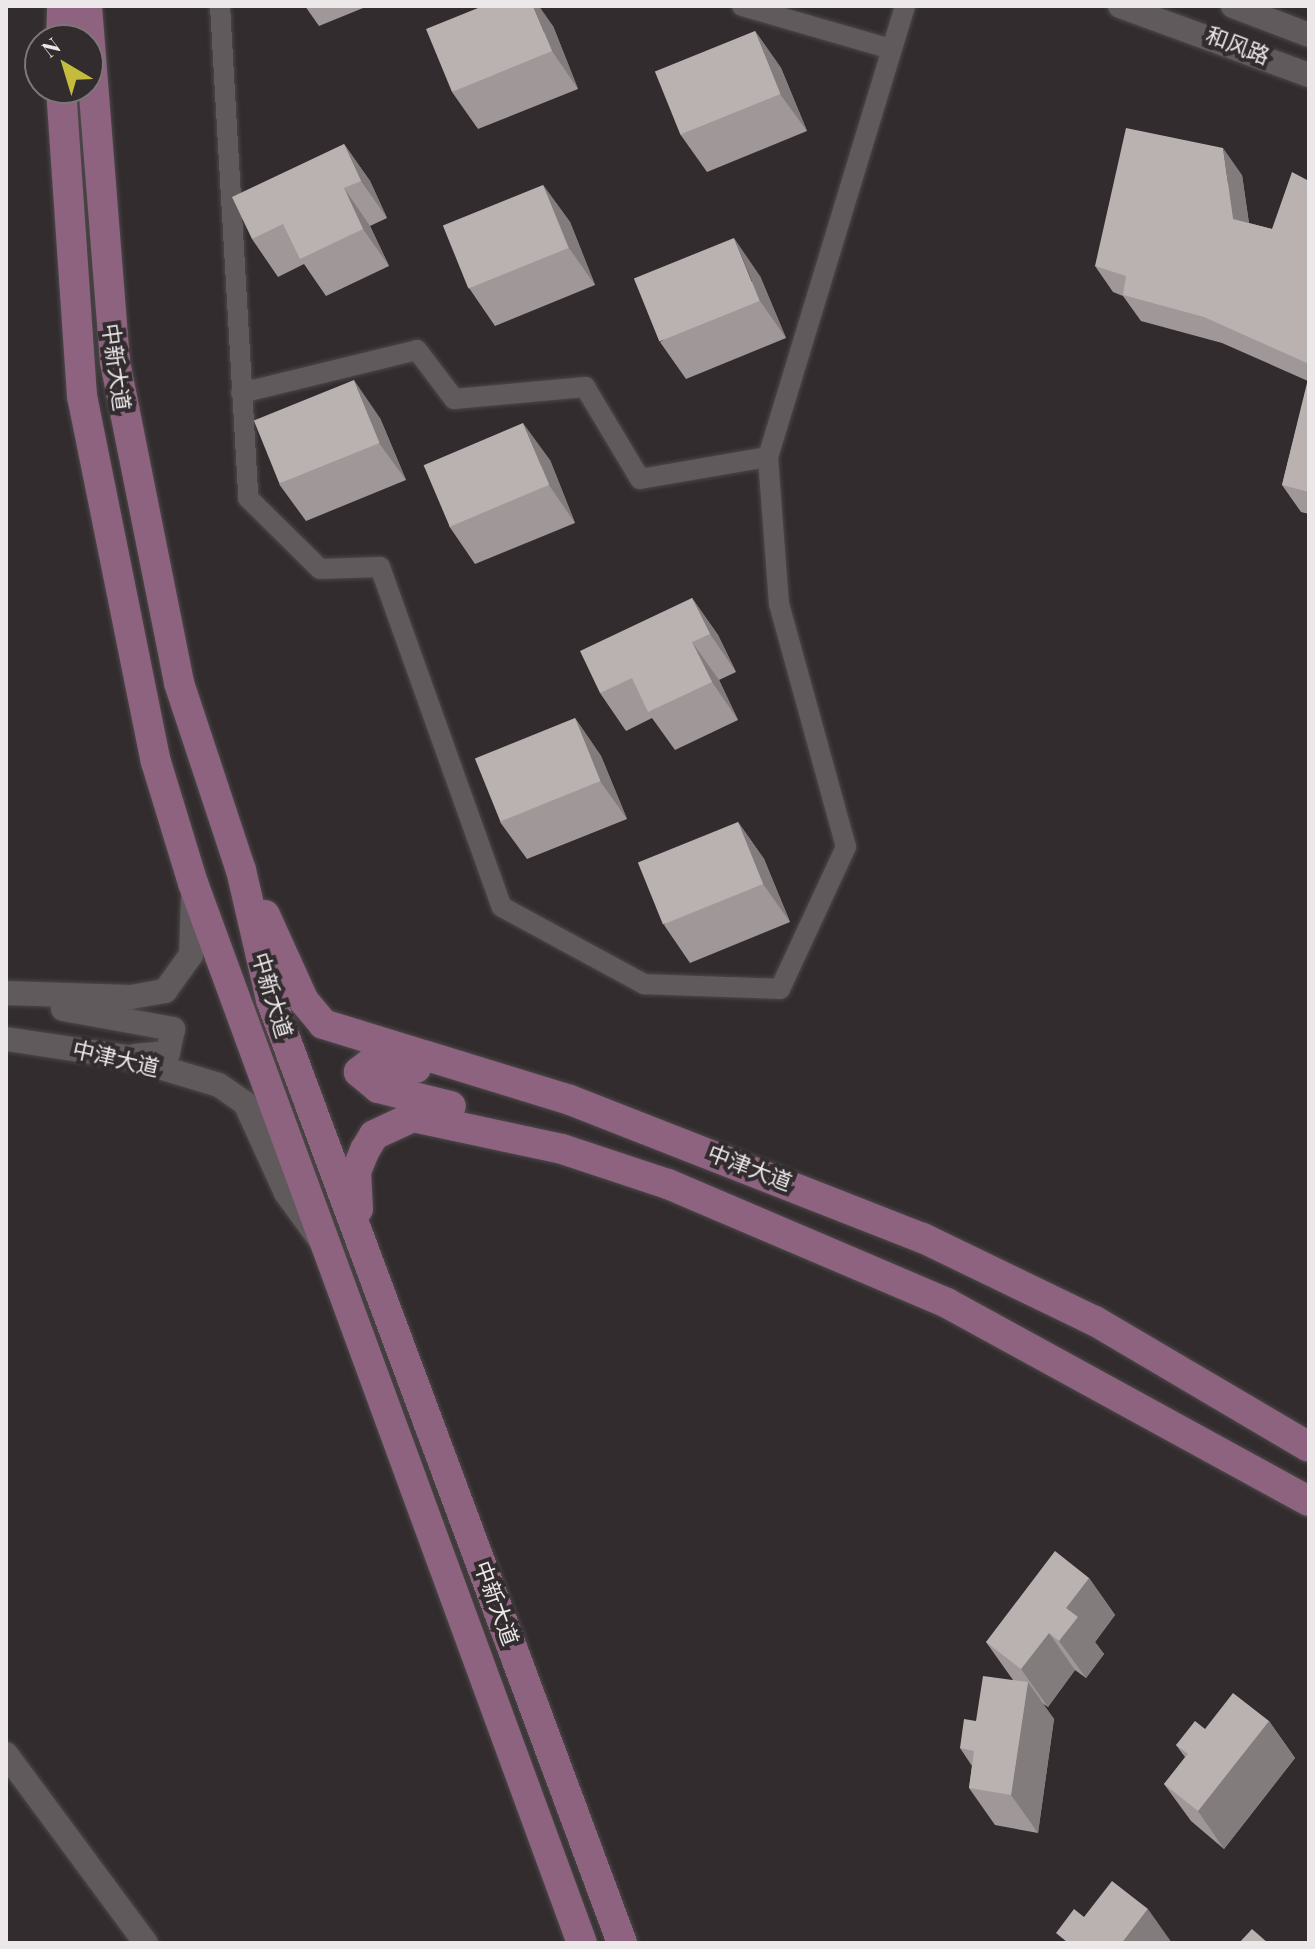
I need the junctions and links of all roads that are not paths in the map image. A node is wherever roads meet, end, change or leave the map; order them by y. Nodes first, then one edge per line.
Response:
1 (87, 6) edge
2 (220, 6) edge
3 (742, 6) edge
4 (905, 6) edge
5 (1120, 6) edge
6 (1233, 6) edge
7 (1309, 35) edge
8 (891, 49) junction
9 (1309, 75) edge
10 (62, 104) edge
11 (241, 393) junction
12 (768, 457) junction
13 (241, 870) junction
14 (193, 883) junction
15 (6, 996) edge
16 (6, 1039) edge
17 (126, 1057) junction
18 (570, 1100) junction
19 (562, 1149) junction
20 (359, 1231) junction
21 (326, 1246) junction
22 (1309, 1447) edge
23 (1309, 1501) edge
24 (6, 1754) edge
25 (146, 1943) edge
26 (582, 1943) edge
27 (622, 1943) edge

1 - 13 main road, 中新大道
2 - 11 street
3 - 8 street
4 - 8 street
5 - 9 street, 和风路
6 - 7 street, 和风路
8 - 12 street
10 - 14 main road, 中新大道
11 - 12 street
11 - 12 street
13 - 18 main road, 中津大道
13 - 20 main road, 中新大道
14 - 15 street
14 - 21 main road, 中新大道
15 - 17 street
16 - 17 street, 中津大道
17 - 21 street, 中津大道
18 - 19 main road
18 - 22 main road, 中津大道
19 - 20 main road
19 - 23 main road
20 - 27 main road, 中新大道
21 - 26 main road, 中新大道
24 - 25 street

